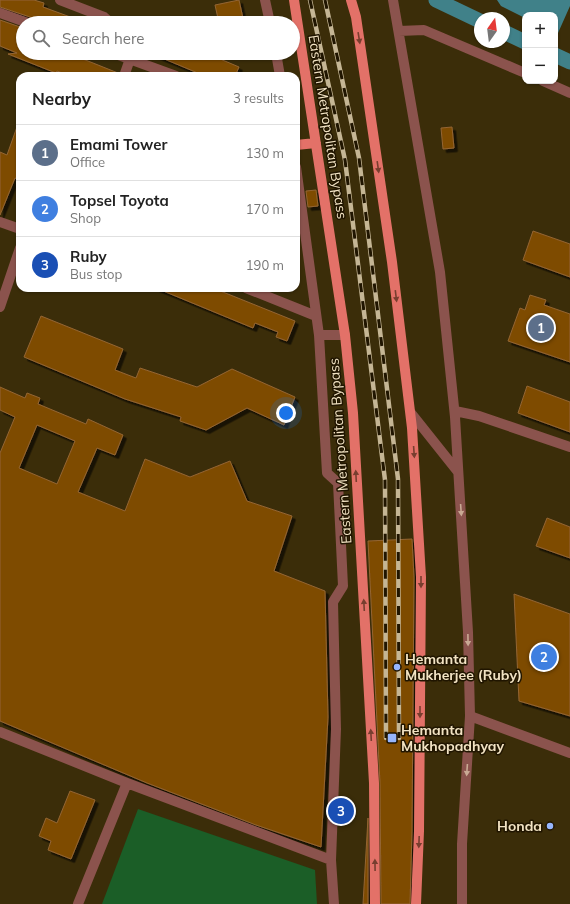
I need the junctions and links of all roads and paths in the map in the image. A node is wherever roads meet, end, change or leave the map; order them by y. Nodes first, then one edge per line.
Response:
1 (60, 0) edge
2 (265, 0) edge
3 (294, 0) edge
4 (351, 0) edge
5 (393, 0) edge
6 (0, 13) edge
7 (101, 16) edge
8 (268, 16) edge
9 (296, 16) edge
10 (16, 19) edge
11 (399, 31) junction
12 (300, 39) edge
13 (130, 60) edge
14 (133, 60) edge
15 (277, 60) edge
16 (125, 72) edge
17 (165, 72) edge
18 (279, 72) edge
19 (522, 72) edge
20 (550, 84) edge
21 (570, 93) edge
22 (316, 143) junction
23 (300, 145) edge
24 (300, 197) edge
25 (0, 222) edge
26 (16, 228) edge
27 (16, 260) edge
28 (256, 292) edge
29 (0, 307) edge
30 (316, 316) junction
31 (319, 335) junction
32 (346, 335) junction
33 (455, 411) junction
34 (411, 413) junction
35 (570, 447) edge
36 (458, 472) junction
37 (470, 716) junction
38 (0, 732) edge
39 (570, 753) edge
40 (127, 783) junction
41 (331, 860) junction
42 (78, 904) edge
43 (334, 904) edge
44 (375, 904) edge
45 (416, 904) edge
46 (462, 904) edge

1 - 7 street
2 - 8 street
3 - 9 main road, Eastern Metropolitan Bypass
4 -> 34 main road
5 - 11 street
6 - 10 street
11 - 19 street
11 - 33 street
12 - 22 main road, Eastern Metropolitan Bypass
13 - 16 street
14 - 17 street
15 - 18 street
20 - 21 street
22 - 23 main road
22 - 32 main road, Eastern Metropolitan Bypass
24 - 30 street
25 - 26 street
27 - 29 street
28 - 30 street
30 - 31 street
31 - 32 street
31 - 41 street
44 -> 32 main road, Eastern Metropolitan Bypass
33 - 35 street
33 - 36 street
34 - 36 street
34 -> 45 main road
36 -> 37 street
37 - 39 street
37 -> 46 street
38 - 40 street
40 - 41 street
40 - 42 street
41 - 43 street

